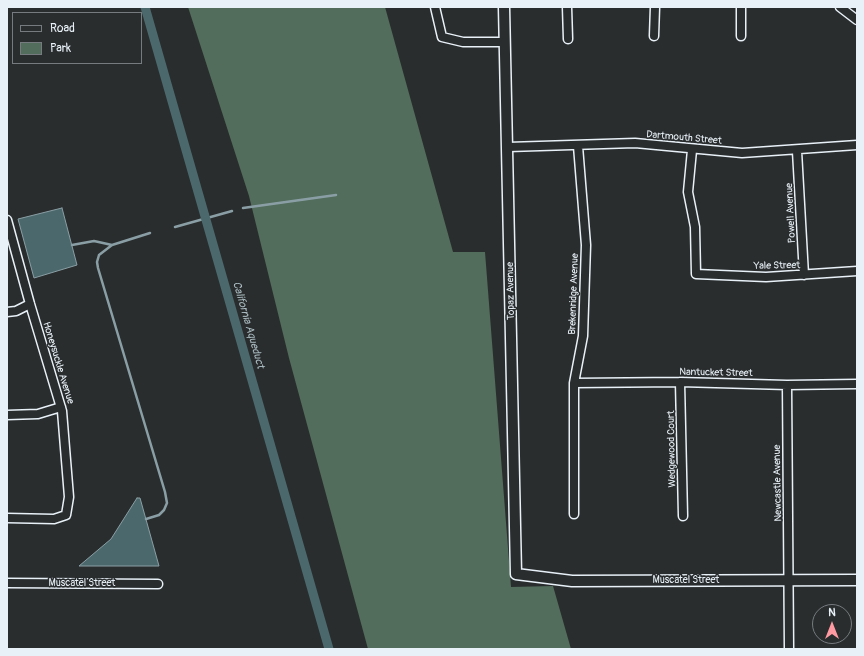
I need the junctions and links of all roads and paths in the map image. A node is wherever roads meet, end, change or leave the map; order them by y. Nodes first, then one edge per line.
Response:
1 (434, 7) edge
2 (504, 7) edge
3 (567, 7) edge
4 (655, 7) edge
5 (741, 7) edge
6 (840, 7) edge
7 (857, 20) edge
8 (654, 36) dead end
9 (741, 36) dead end
10 (568, 39) dead end
11 (505, 42) junction
12 (857, 145) edge
13 (578, 146) junction
14 (508, 147) junction
15 (692, 150) junction
16 (797, 151) junction
17 (7, 220) edge
18 (857, 271) edge
19 (804, 275) junction
20 (30, 304) junction
21 (7, 312) edge
22 (680, 382) junction
23 (574, 383) junction
24 (857, 384) edge
25 (787, 385) junction
26 (61, 407) junction
27 (7, 415) edge
28 (574, 514) dead end
29 (683, 516) dead end
30 (7, 518) edge
31 (516, 574) joint
32 (789, 580) junction
33 (857, 580) edge
34 (7, 583) edge
35 (158, 584) dead end
36 (789, 649) edge

1 - 11 street
2 - 11 street, Topaz Avenue
3 - 10 street
4 - 8 street
5 - 9 street
6 - 7 street
11 - 14 street, Topaz Avenue
12 - 16 street, Dartmouth Street
13 - 14 street, Dartmouth Street
13 - 15 street, Dartmouth Street
13 - 23 street, Brekenridge Avenue
14 - 31 street, Topaz Avenue
15 - 16 street, Dartmouth Street
15 - 19 street, Yale Street
16 - 19 street, Powell Avenue
17 - 20 street, Honeysuckle Avenue
18 - 19 street, Yale Street
20 - 21 street
20 - 26 street, Honeysuckle Avenue
22 - 23 street, Nantucket Street
22 - 25 street, Nantucket Street
22 - 29 street, Wedgewood Court
23 - 28 street, Brekenridge Avenue
24 - 25 street, Nantucket Street
25 - 32 street, Newcastle Avenue
26 - 27 street
26 - 30 street, Honeysuckle Avenue
31 - 32 street, Muscatel Street
32 - 33 street, Muscatel Street
32 - 36 street, Newcastle Avenue
34 - 35 street, Muscatel Street

